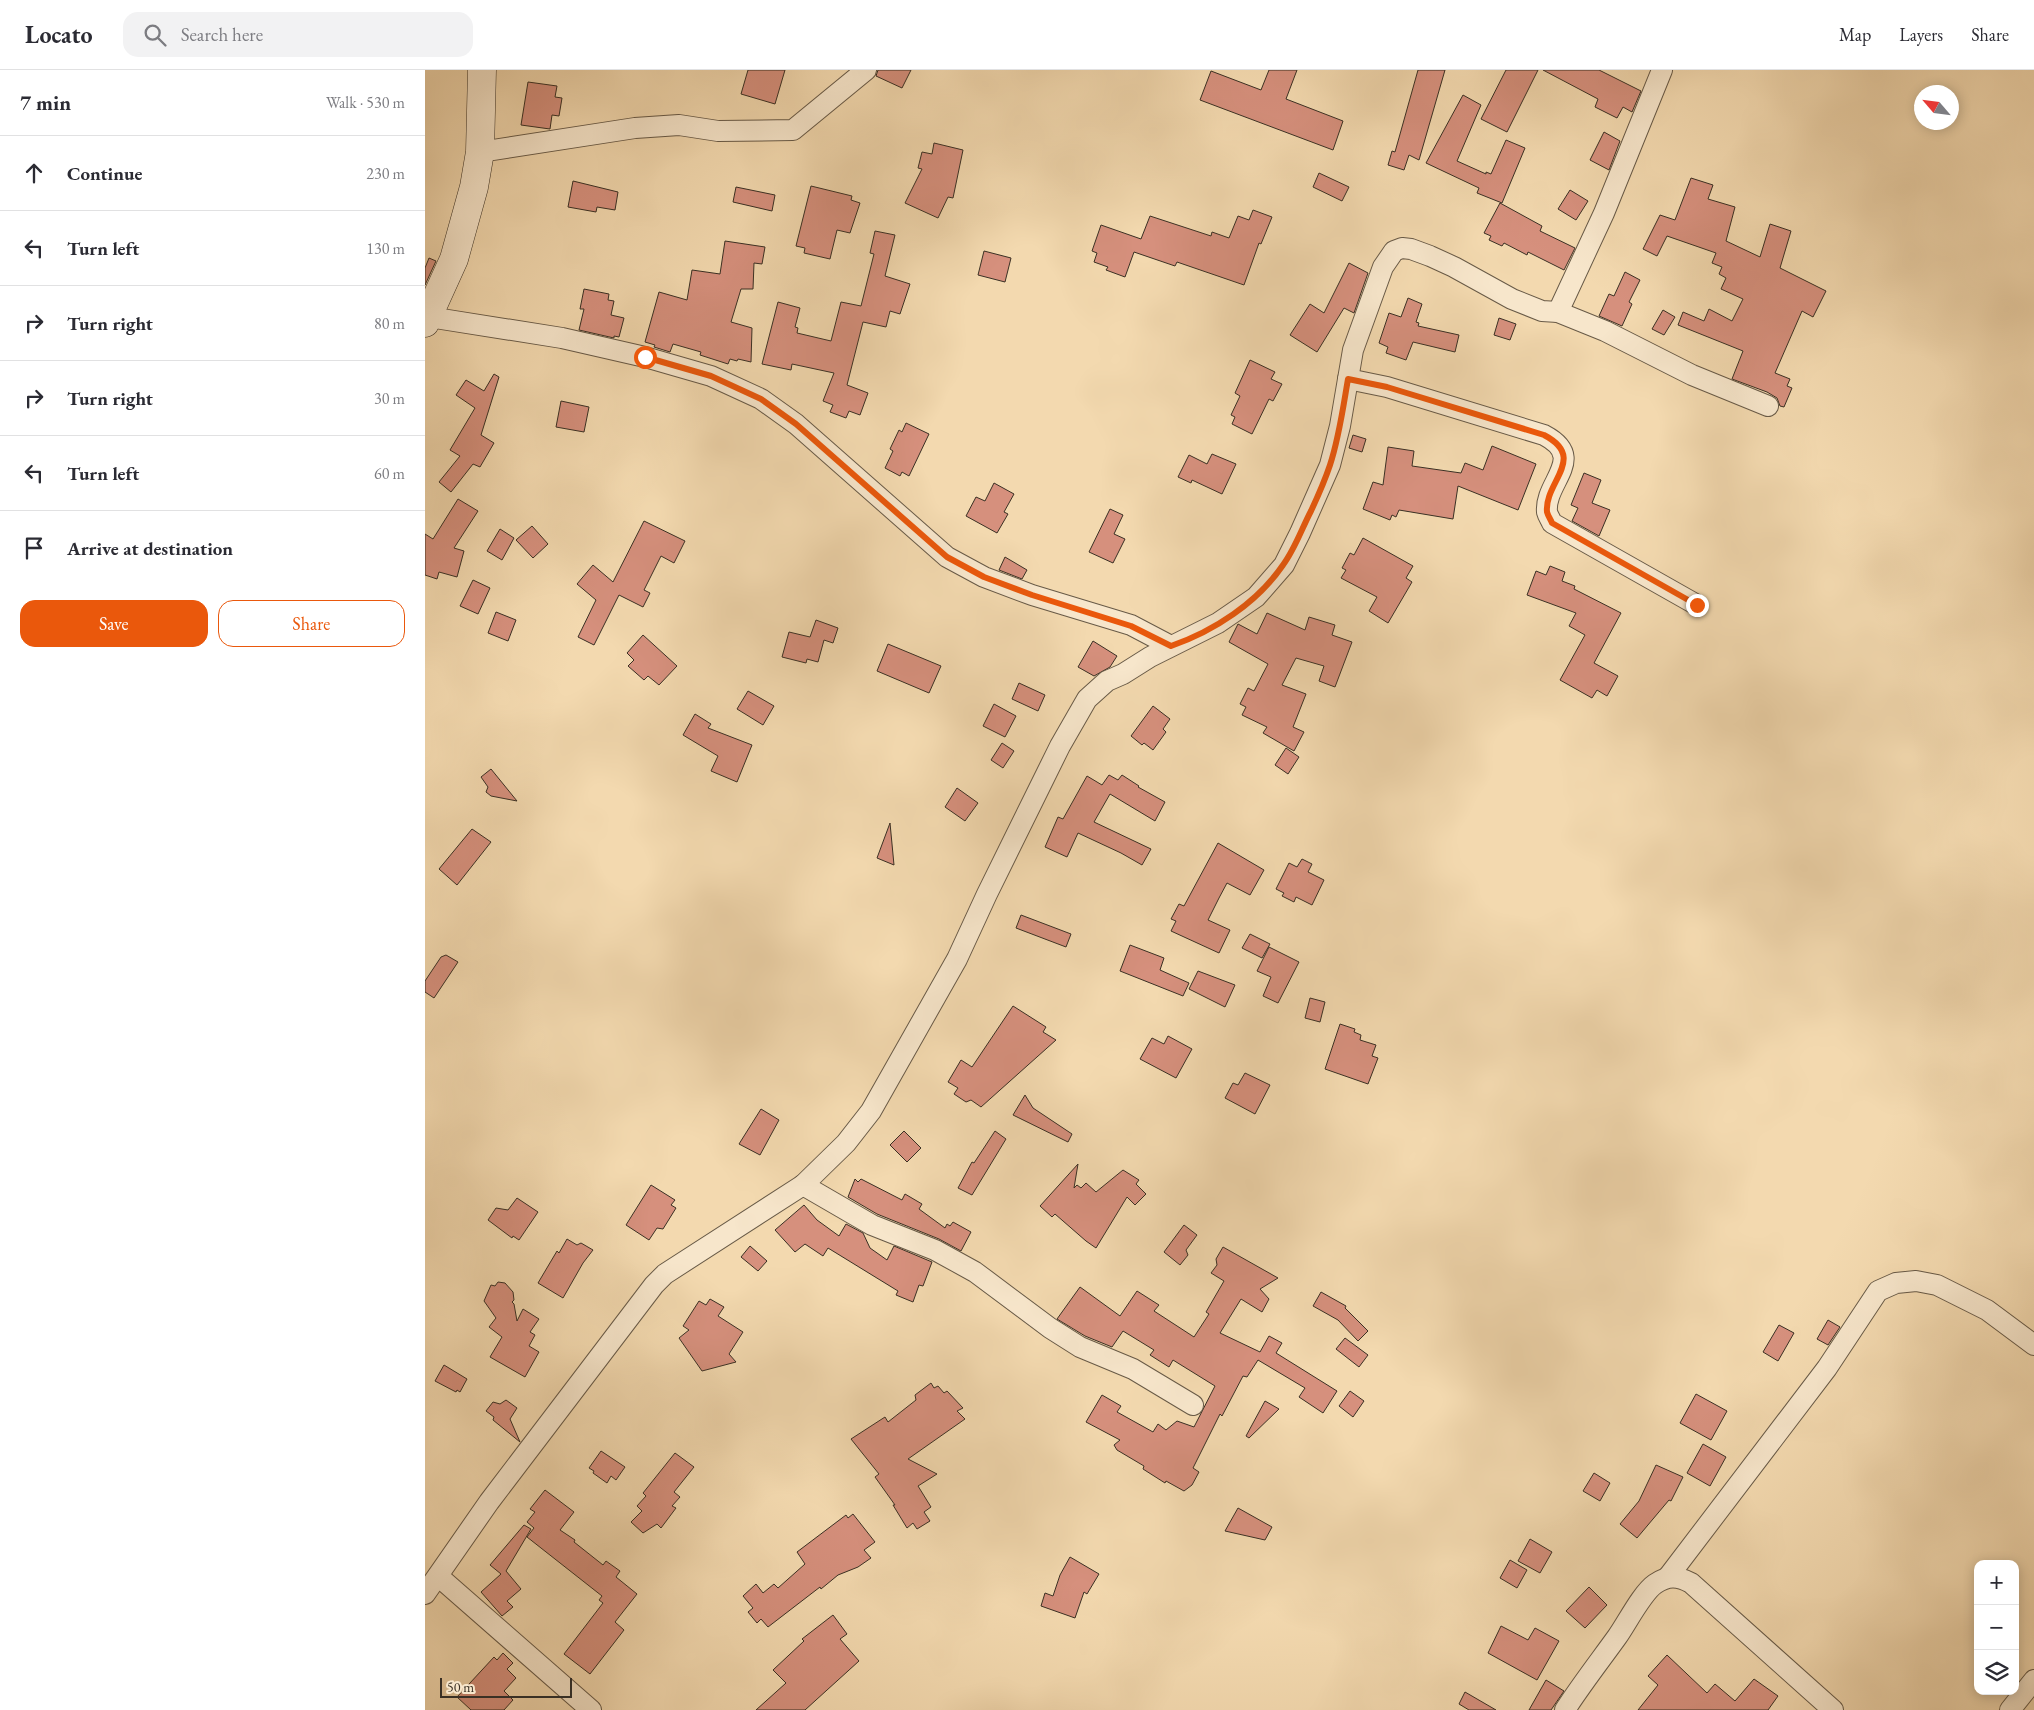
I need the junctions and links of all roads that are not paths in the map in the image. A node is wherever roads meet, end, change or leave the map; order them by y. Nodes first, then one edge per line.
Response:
1 (482, 70) edge
2 (866, 70) edge
3 (1662, 70) edge
4 (480, 152) junction
5 (1558, 312) junction
6 (427, 320) edge
7 (1348, 379) junction
8 (1768, 406) dead end
9 (1697, 605) dead end
10 (1171, 646) junction
11 (803, 1185) junction
12 (2034, 1345) edge
13 (1193, 1405) dead end
14 (437, 1576) junction
15 (1668, 1577) junction
16 (425, 1594) edge
17 (2034, 1680) edge
18 (591, 1710) edge
19 (1565, 1710) edge
20 (1833, 1710) edge
21 (2010, 1710) edge

1 - 4 street
2 - 4 street
3 - 5 street
4 - 6 street
5 - 7 street
5 - 8 street
6 - 10 street
7 - 9 street
7 - 10 street
10 - 11 street
11 - 13 street
11 - 14 street
12 - 15 street
14 - 16 street
14 - 18 street
15 - 19 street
15 - 20 street
17 - 21 street

